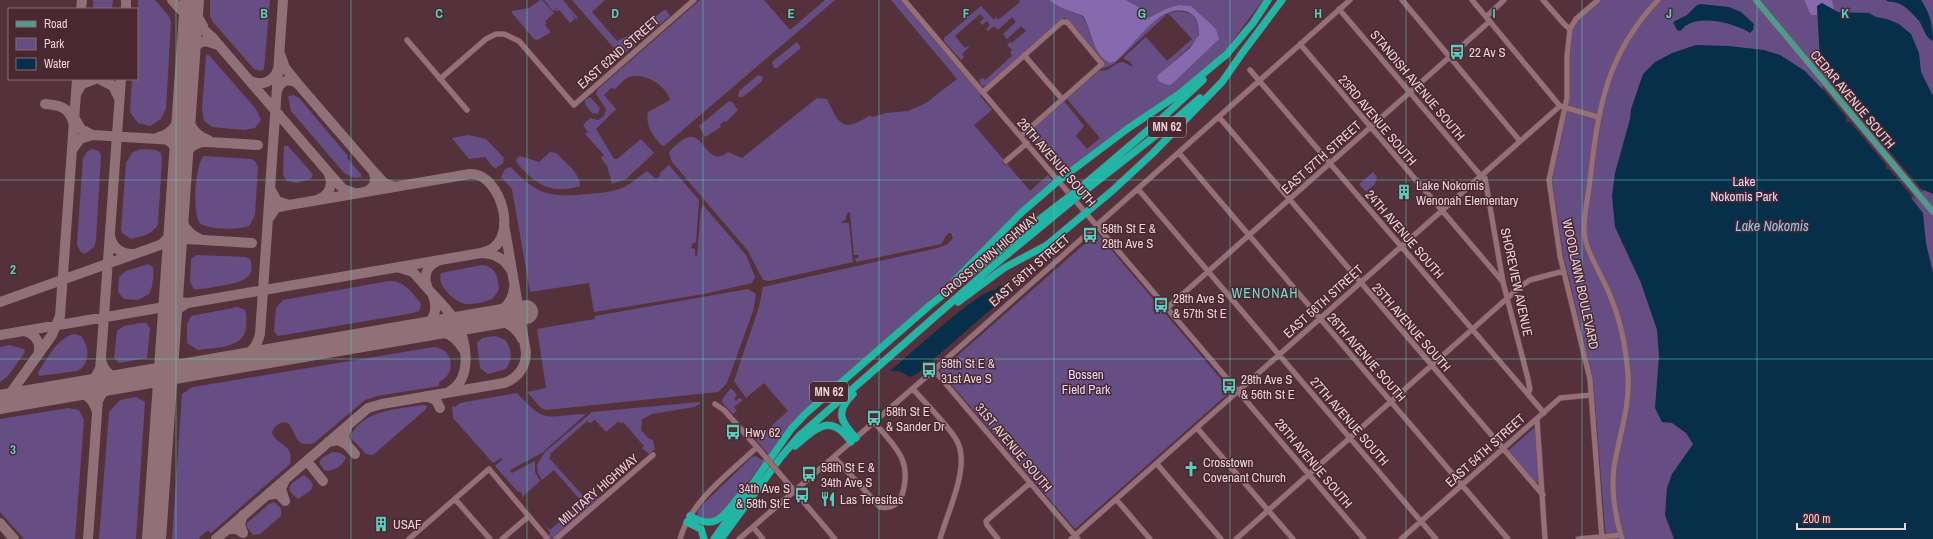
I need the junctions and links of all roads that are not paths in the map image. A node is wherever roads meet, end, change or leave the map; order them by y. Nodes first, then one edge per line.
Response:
1 (694, 0) edge
2 (904, 0) edge
3 (1268, 0) edge
4 (1282, 0) edge
5 (1350, 0) edge
6 (1402, 0) edge
7 (1472, 0) edge
8 (1504, 0) edge
9 (1543, 0) edge
10 (1598, 0) edge
11 (1658, 0) edge
12 (1756, 0) edge
13 (1339, 9) junction
14 (1486, 17) junction
15 (1490, 21) junction
16 (1570, 29) junction
17 (407, 40) dead end
18 (1300, 44) junction
19 (1243, 52) junction
20 (1228, 53) junction
21 (1024, 55) junction
22 (1450, 57) junction
23 (1250, 70) dead end
24 (440, 79) junction
25 (1259, 80) junction
26 (982, 92) junction
27 (1410, 92) junction
28 (1062, 99) junction
29 (1562, 107) junction
30 (467, 110) dead end
31 (1219, 117) junction
32 (1598, 117) junction
33 (1370, 128) junction
34 (1021, 136) junction
35 (1520, 141) junction
36 (1027, 143) junction
37 (1179, 153) junction
38 (1006, 161) dead end
39 (1330, 163) junction
40 (1481, 176) junction
41 (1058, 181) junction
42 (1138, 189) junction
43 (1080, 191) junction
44 (1290, 200) junction
45 (1064, 204) junction
46 (1441, 211) junction
47 (1086, 212) junction
48 (1933, 212) edge
49 (1097, 225) junction
50 (1249, 236) junction
51 (1401, 246) junction
52 (1564, 271) junction
53 (1208, 272) junction
54 (1503, 282) junction
55 (1360, 283) junction
56 (1508, 299) junction
57 (930, 305) junction
58 (1167, 308) junction
59 (934, 317) junction
60 (1320, 319) junction
61 (1472, 330) junction
62 (1279, 355) junction
63 (889, 357) junction
64 (1431, 366) junction
65 (934, 370) junction
66 (913, 388) junction
67 (1239, 391) junction
68 (1528, 394) junction
69 (1591, 395) junction
70 (1390, 402) junction
71 (716, 404) dead end
72 (1544, 413) junction
73 (1537, 419) junction
74 (874, 422) junction
75 (1197, 428) junction
76 (1350, 438) junction
77 (854, 440) junction
78 (757, 447) junction
79 (1503, 449) junction
80 (653, 455) dead end
81 (781, 457) junction
82 (834, 457) junction
83 (1157, 464) junction
84 (1309, 474) junction
85 (758, 478) junction
86 (1030, 483) junction
87 (1462, 485) junction
88 (794, 491) junction
89 (1543, 495) junction
90 (455, 499) junction
91 (1116, 500) junction
92 (1268, 510) junction
93 (529, 516) junction
94 (688, 519) junction
95 (1421, 521) junction
96 (753, 527) junction
97 (1622, 537) edge
98 (1075, 538) edge
99 (1602, 538) edge
100 (409, 539) edge
101 (490, 539) edge
102 (502, 539) edge
103 (548, 539) edge
104 (556, 539) edge
105 (680, 539) edge
106 (704, 539) edge
107 (714, 539) edge
108 (721, 539) edge
109 (739, 539) edge
110 (763, 539) edge
111 (835, 539) edge
112 (940, 539) edge
113 (998, 539) edge
114 (1150, 539) edge
115 (1221, 539) edge
116 (1236, 539) edge
117 (1293, 539) edge
118 (1364, 539) edge
119 (1401, 539) edge
120 (1436, 539) edge
121 (1508, 539) edge
122 (1545, 539) edge
123 (1578, 539) edge

1 - 24 street, EAST 62ND STREET
2 - 26 street, 28TH AVENUE SOUTH
3 - 20 highway, CROSSTOWN HIGHWAY / MN 62
4 - 19 highway, CROSSTOWN HIGHWAY / MN 62
5 - 13 street, EAST 58TH STREET
6 - 22 street
7 - 14 street
8 - 14 street
9 - 16 street
10 - 16 street
11 - 32 street
12 - 48 main road, CEDAR AVENUE SOUTH
13 - 18 street, EAST 58TH STREET
13 - 27 street, STANDISH AVENUE SOUTH
14 - 15 street
15 - 22 street, EAST 57TH STREET
15 - 29 street
16 - 29 street, WOODLAWN BOULEVARD
17 - 24 street
18 - 25 street, EAST 58TH STREET
18 - 33 street, 23RD AVENUE SOUTH
19 - 43 highway, CROSSTOWN HIGHWAY / MN 62
19 - 47 highway
20 - 41 highway
20 - 43 highway, CROSSTOWN HIGHWAY / MN 62
21 - 26 street
21 - 28 street
21 - 28 street
22 - 27 street, EAST 57TH STREET
22 - 35 street
23 - 25 street, 24TH AVENUE SOUTH
24 - 30 street
25 - 31 street, EAST 58TH STREET
25 - 39 street, 24TH AVENUE SOUTH
26 - 34 street, 28TH AVENUE SOUTH
27 - 33 street, EAST 57TH STREET
27 - 40 street, STANDISH AVENUE SOUTH
28 - 34 street
29 - 32 street
29 - 35 street, EAST 56TH STREET
29 - 52 street, WOODLAWN BOULEVARD
31 - 37 street, EAST 58TH STREET
31 - 44 street, 25TH AVENUE SOUTH
32 - 97 street
33 - 39 street, EAST 57TH STREET
33 - 46 street, 23RD AVENUE SOUTH
34 - 36 street, 28TH AVENUE SOUTH
35 - 40 street, EAST 56TH STREET
36 - 38 street
36 - 41 street, 28TH AVENUE SOUTH
37 - 42 street, EAST 58TH STREET
37 - 50 street, 26TH AVENUE SOUTH
39 - 44 street, EAST 57TH STREET
39 - 51 street, 24TH AVENUE SOUTH
40 - 46 street, EAST 56TH STREET
40 - 54 street, SHOREVIEW AVENUE
41 - 47 street, 28TH AVENUE SOUTH
41 - 57 highway
42 - 49 street, EAST 58TH STREET
42 - 53 street, 27TH AVENUE SOUTH
43 - 45 highway, CROSSTOWN HIGHWAY / MN 62, bridge
44 - 50 street, EAST 57TH STREET
44 - 55 street, 25TH AVENUE SOUTH
45 - 57 highway, CROSSTOWN HIGHWAY / MN 62
45 - 59 highway, CROSSTOWN HIGHWAY / MN 62
46 - 51 street, EAST 56TH STREET
46 - 54 street, 23RD AVENUE SOUTH
47 - 49 street, 28TH AVENUE SOUTH
47 - 59 highway
49 - 58 street, 28TH AVENUE SOUTH
49 - 65 street, EAST 58TH STREET
50 - 53 street, EAST 57TH STREET
50 - 60 street, 26TH AVENUE SOUTH
51 - 55 street, EAST 56TH STREET
51 - 61 street, 24TH AVENUE SOUTH
52 - 56 street
52 - 69 street, WOODLAWN BOULEVARD
53 - 58 street, EAST 57TH STREET
53 - 62 street, 27TH AVENUE SOUTH
54 - 56 street, SHOREVIEW AVENUE
55 - 60 street, EAST 56TH STREET
55 - 64 street, 25TH AVENUE SOUTH
56 - 61 street
56 - 68 street, SHOREVIEW AVENUE
57 - 85 highway, CROSSTOWN HIGHWAY / MN 62
58 - 67 street, 28TH AVENUE SOUTH
59 - 63 highway, CROSSTOWN HIGHWAY / MN 62
60 - 62 street, EAST 56TH STREET
60 - 70 street, 26TH AVENUE SOUTH
61 - 64 street
61 - 68 street, 24TH AVENUE SOUTH
62 - 67 street, EAST 56TH STREET
62 - 76 street, 27TH AVENUE SOUTH
63 - 77 highway
63 - 81 highway, CROSSTOWN HIGHWAY / MN 62
64 - 70 street
64 - 79 street, 25TH AVENUE SOUTH
65 - 66 street, EAST 58TH STREET
65 - 86 street, 31ST AVENUE SOUTH
66 - 74 street, EAST 58TH STREET
66 - 112 street
67 - 75 street, EAST 56TH STREET
67 - 84 street, 28TH AVENUE SOUTH
68 - 72 street, 24TH AVENUE SOUTH
69 - 72 street, EAST 54TH STREET
69 - 99 street, WOODLAWN BOULEVARD
70 - 76 street
70 - 87 street, 26TH AVENUE SOUTH
71 - 78 street
72 - 73 street, EAST 54TH STREET
73 - 79 street, EAST 54TH STREET
73 - 89 street
74 - 77 street, EAST 58TH STREET
74 - 82 street
75 - 83 street, EAST 56TH STREET
75 - 92 street
76 - 84 street
76 - 95 street, 27TH AVENUE SOUTH
77 - 81 highway
77 - 82 street, EAST 58TH STREET
78 - 88 street, bridge
78 - 94 street
79 - 87 street, EAST 54TH STREET
79 - 89 street, 25TH AVENUE SOUTH
80 - 104 street, MILITARY HIGHWAY
81 - 108 highway, CROSSTOWN HIGHWAY / MN 62
82 - 88 street, EAST 58TH STREET
83 - 91 street, EAST 56TH STREET
83 - 115 street
84 - 92 street
84 - 118 street, 28TH AVENUE SOUTH
85 - 94 highway
85 - 107 highway, CROSSTOWN HIGHWAY / MN 62
86 - 98 street, 31ST AVENUE SOUTH
86 - 113 street
87 - 95 street, EAST 54TH STREET
87 - 121 street, 26TH AVENUE SOUTH
88 - 96 street, EAST 58TH STREET
88 - 111 street
89 - 122 street
90 - 93 street
90 - 100 street
90 - 101 street
91 - 98 street, EAST 56TH STREET
91 - 114 street
92 - 116 street
92 - 117 street
93 - 102 street
93 - 103 street
94 - 105 street
94 - 106 highway
95 - 119 street, EAST 54TH STREET
95 - 120 street, 27TH AVENUE SOUTH
96 - 109 street, EAST 58TH STREET
96 - 110 street
97 - 99 street
99 - 123 street

